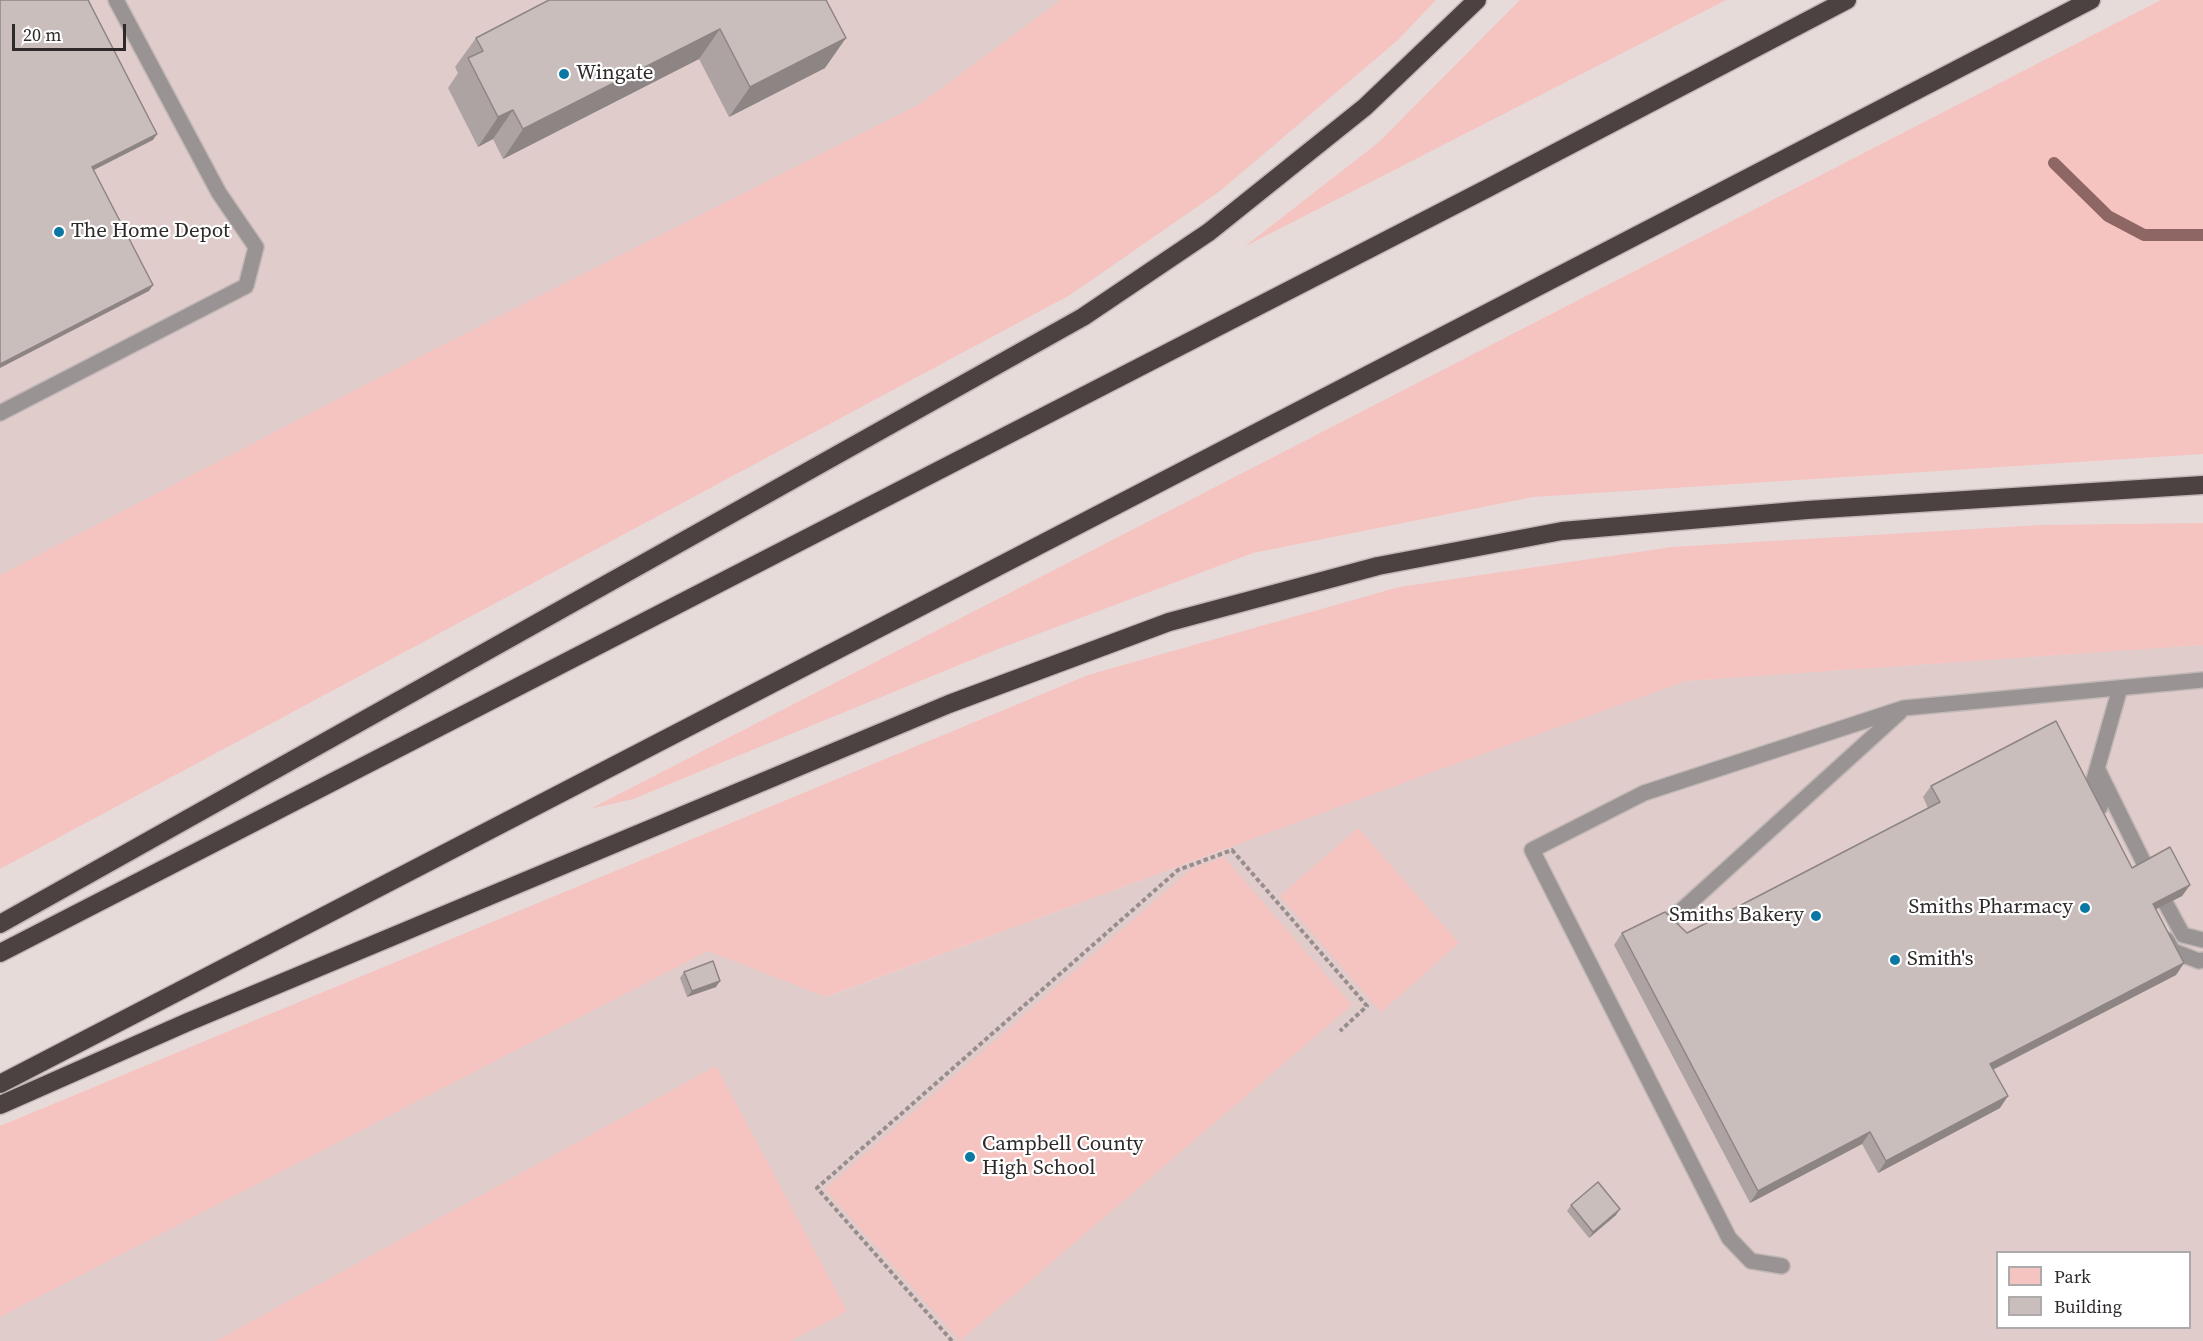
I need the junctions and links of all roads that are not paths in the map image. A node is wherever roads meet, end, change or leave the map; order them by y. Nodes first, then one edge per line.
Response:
1 (116, 0) edge
2 (1477, 0) edge
3 (1847, 0) edge
4 (2091, 0) edge
5 (0, 413) edge
6 (2203, 485) edge
7 (2203, 680) edge
8 (2120, 688) junction
9 (1904, 708) junction
10 (2140, 871) edge
11 (2166, 904) edge
12 (0, 924) edge
13 (1662, 928) edge
14 (2163, 931) edge
15 (2203, 940) edge
16 (0, 952) edge
17 (2203, 960) edge
18 (0, 1084) edge
19 (0, 1106) edge
20 (1782, 1266) dead end

1 - 5 lane
2 - 12 highway
3 - 16 highway
4 - 18 highway
6 - 19 highway
7 - 8 lane
8 - 9 lane
8 - 10 lane
9 - 13 lane
9 - 20 lane
11 - 15 lane
14 - 17 lane

